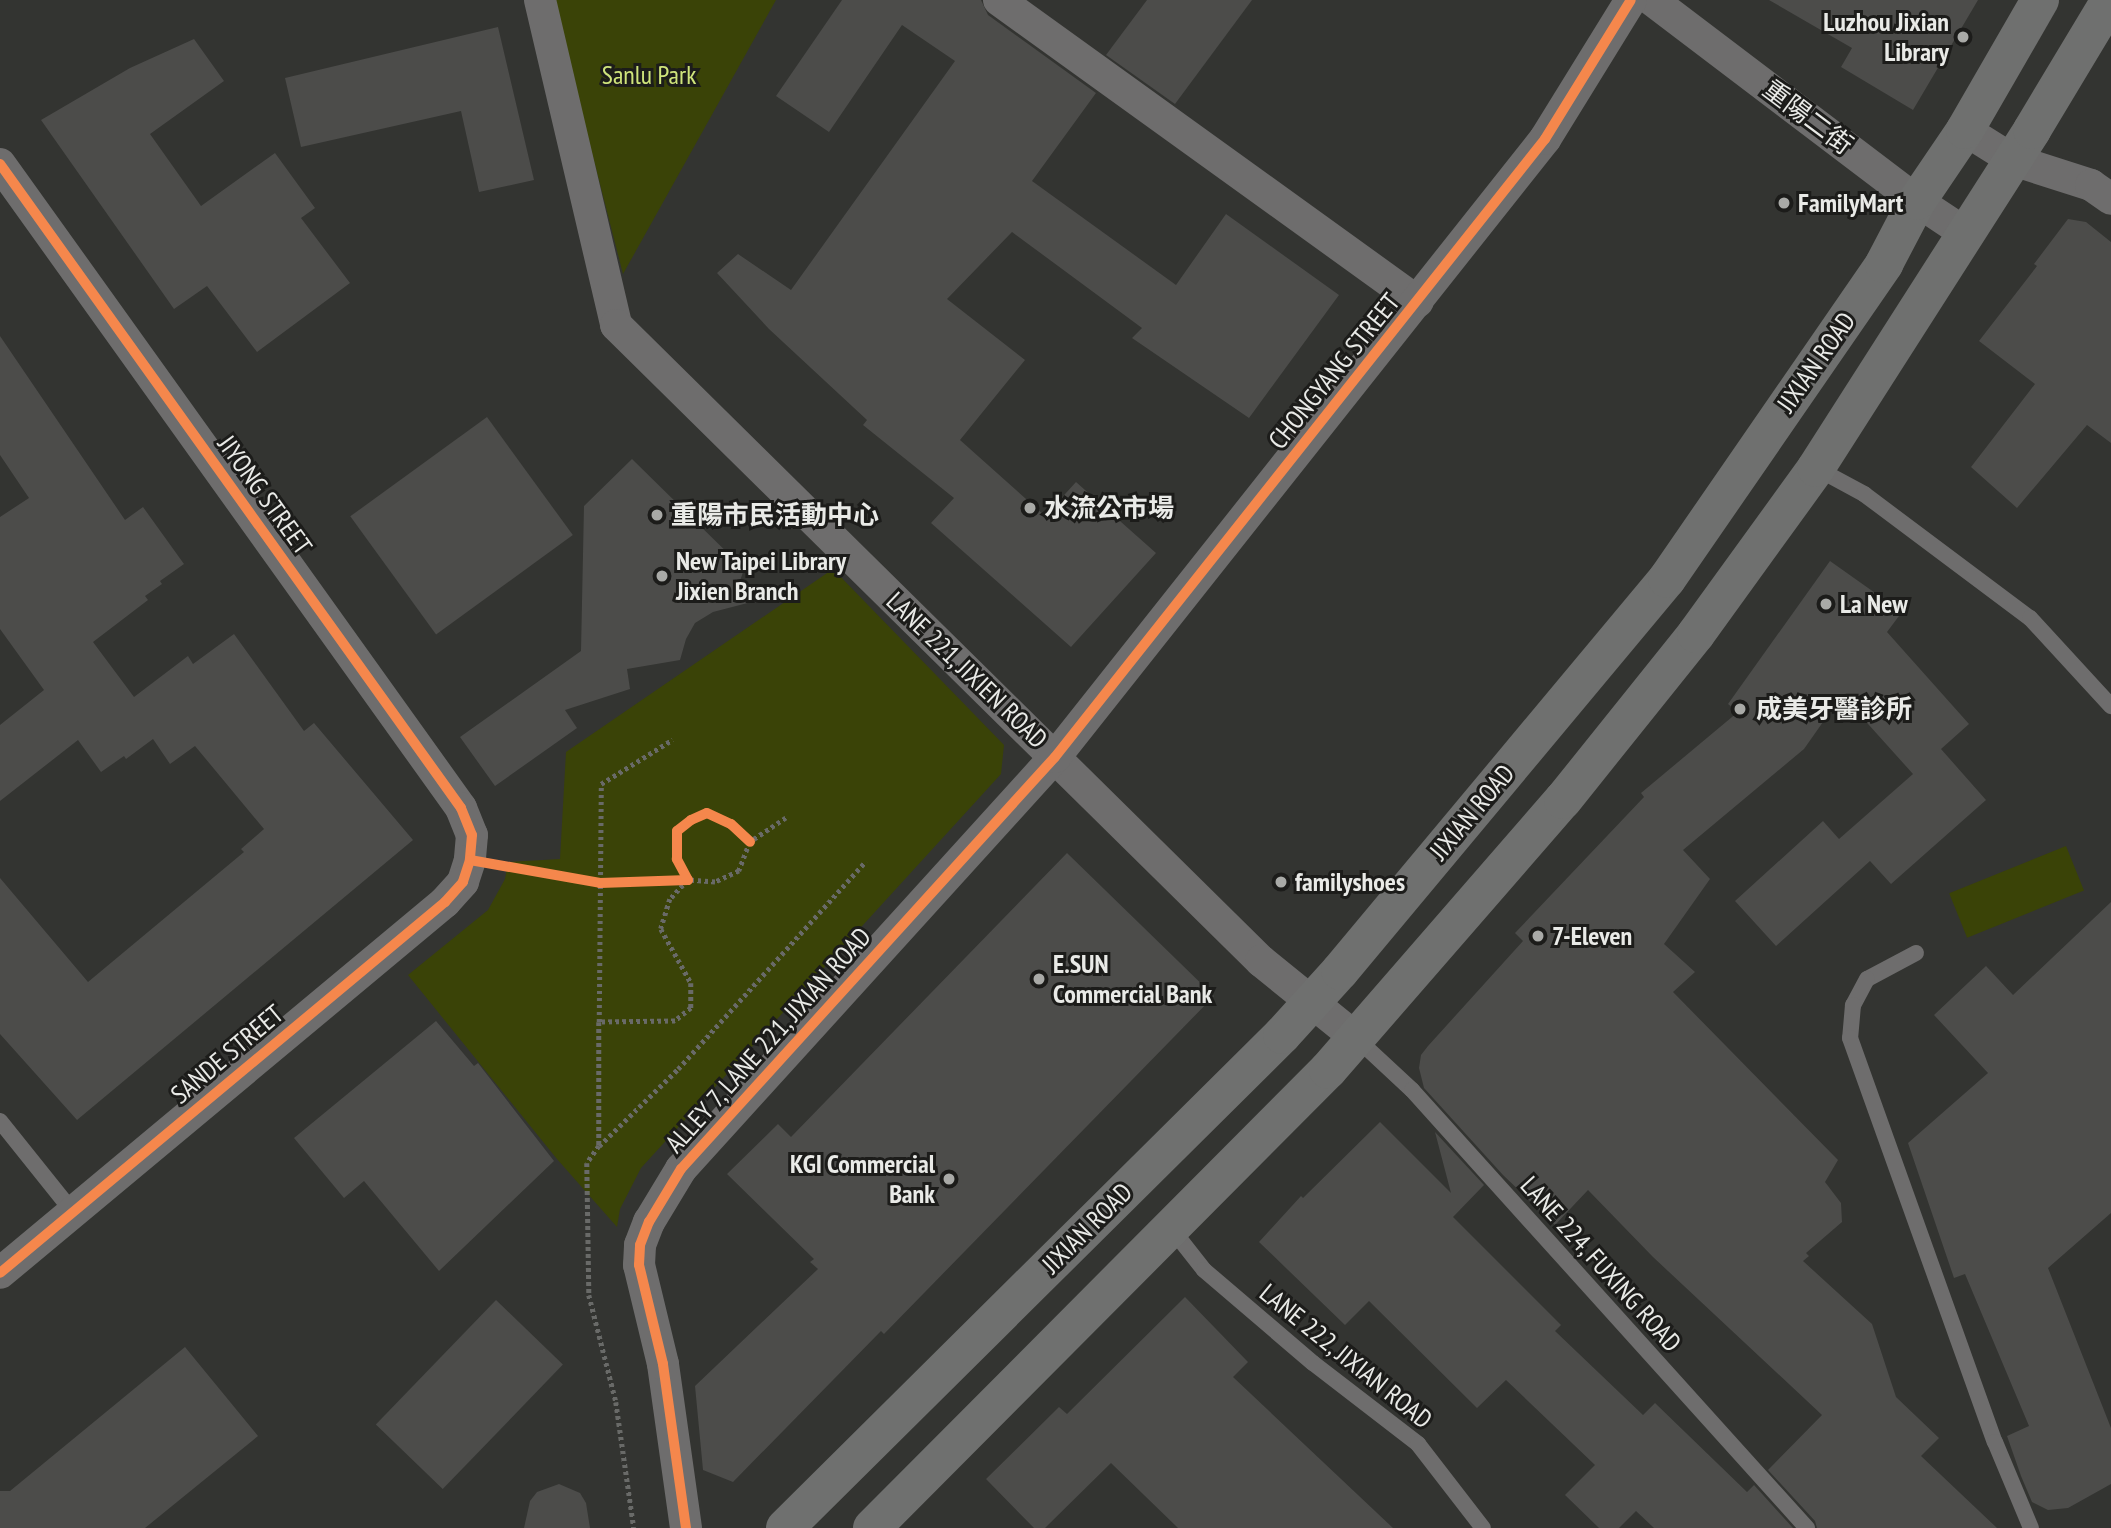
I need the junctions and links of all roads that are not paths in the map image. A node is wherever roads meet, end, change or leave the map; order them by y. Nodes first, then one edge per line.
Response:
1 (540, 0) edge
2 (999, 0) edge
3 (1631, 0) edge
4 (1652, 0) edge
5 (2040, 0) edge
6 (2109, 0) edge
7 (1965, 131) junction
8 (2012, 160) junction
9 (0, 164) edge
10 (2111, 199) edge
11 (1917, 201) junction
12 (1965, 233) junction
13 (1418, 302) junction
14 (1816, 468) junction
15 (2111, 706) edge
16 (1055, 757) junction
17 (470, 860) joint
18 (1916, 953) dead end
19 (1311, 1003) junction
20 (1355, 1037) junction
21 (0, 1121) edge
22 (72, 1211) junction
23 (1171, 1228) junction
24 (0, 1273) edge
25 (686, 1528) edge
26 (785, 1528) edge
27 (872, 1528) edge
28 (1483, 1528) edge
29 (1807, 1528) edge
30 (2031, 1528) edge

1 - 16 street, LANE 221, JIXIEN ROAD
2 - 13 street
3 - 13 street, CHONGYANG STREET
4 - 11 street, 重陽二街
5 - 7 main road, JIXIAN ROAD
6 - 8 main road
7 - 8 street
7 - 11 main road, JIXIAN ROAD
8 - 10 street
8 - 12 main road
9 - 17 street, JIYONG STREET
11 - 12 street, 重陽二街
11 - 19 main road, JIXIAN ROAD
12 - 14 main road
13 - 16 street, CHONGYANG STREET
14 - 15 lane
14 - 20 main road
16 - 19 street, LANE 221, JIXIEN ROAD
16 - 25 street, ALLEY 7, LANE 221, JIXIAN ROAD
17 - 22 street, SANDE STREET
18 - 30 lane
19 - 20 street, LANE 221, JIXIEN ROAD
19 - 26 main road, JIXIAN ROAD
20 - 23 main road
20 - 29 lane, LANE 224, FUXING ROAD
21 - 22 lane
22 - 24 street, SANDE STREET
23 - 27 main road
23 - 28 lane, LANE 222, JIXIAN ROAD

